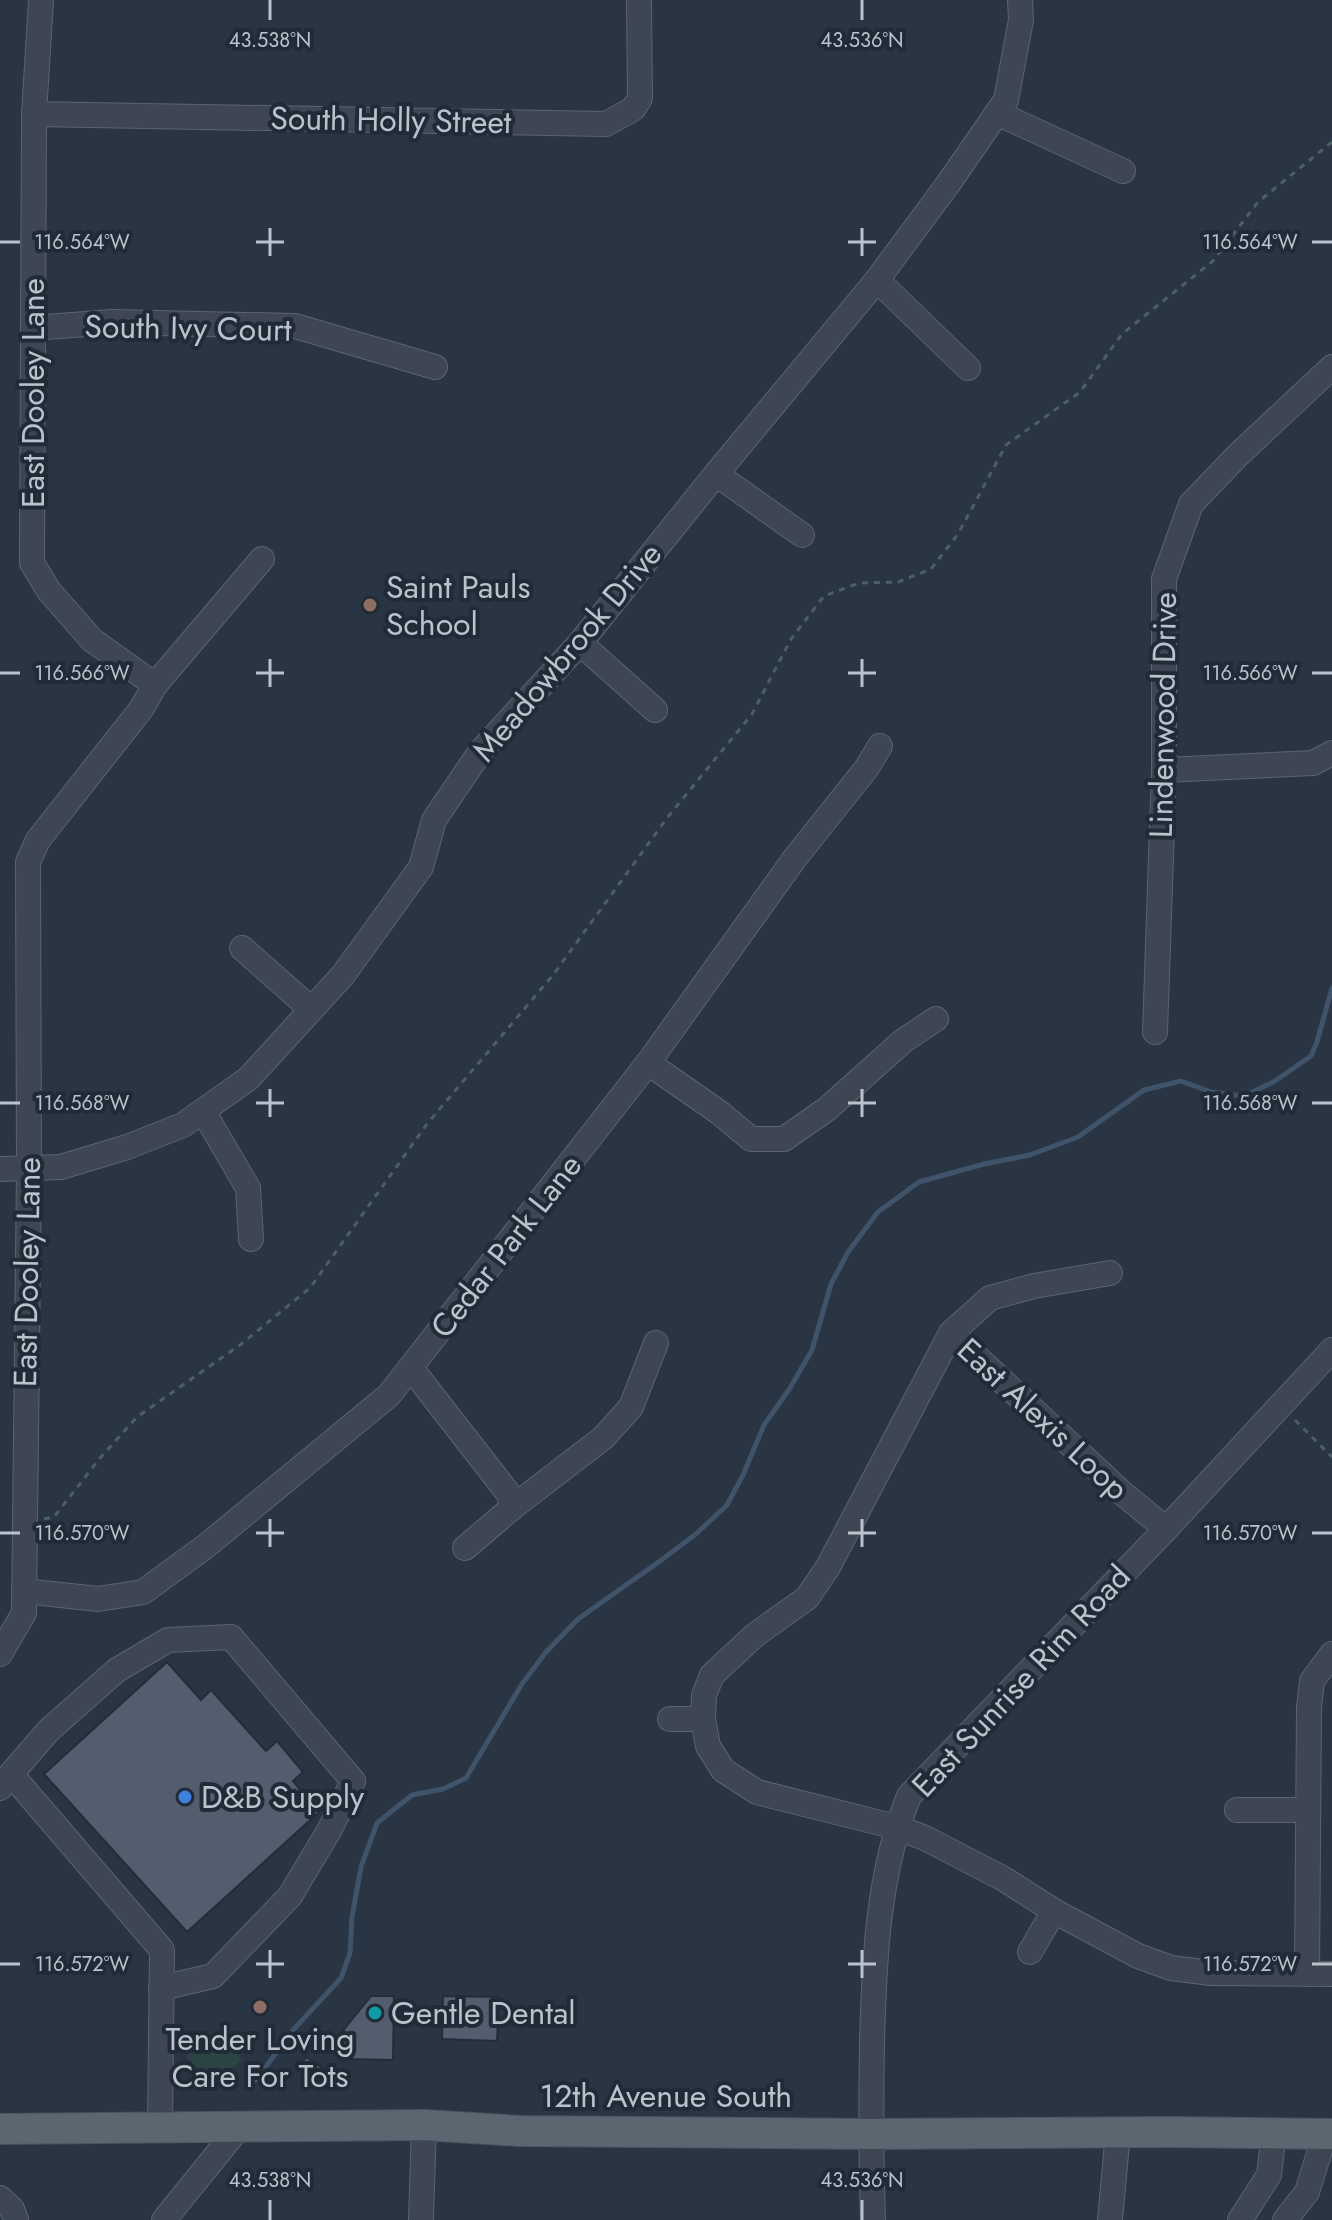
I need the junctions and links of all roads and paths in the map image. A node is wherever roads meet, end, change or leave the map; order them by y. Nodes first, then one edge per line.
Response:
1 (41, 0) edge
2 (639, 0) edge
3 (1020, 0) edge
4 (997, 113) junction
5 (34, 114) junction
6 (1332, 142) edge
7 (1123, 171) dead end
8 (877, 280) junction
9 (33, 328) junction
10 (435, 367) dead end
11 (1332, 367) edge
12 (968, 368) dead end
13 (716, 474) junction
14 (802, 535) dead end
15 (262, 559) dead end
16 (580, 643) junction
17 (155, 685) junction
18 (655, 710) dead end
19 (880, 746) dead end
20 (1332, 753) edge
21 (1164, 770) junction
22 (242, 948) dead end
23 (311, 1009) junction
24 (936, 1019) dead end
25 (1155, 1032) dead end
26 (648, 1063) junction
27 (203, 1111) junction
28 (0, 1169) edge
29 (29, 1169) junction
30 (251, 1239) dead end
31 (1110, 1273) dead end
32 (951, 1333) junction
33 (656, 1343) dead end
34 (1332, 1350) edge
35 (411, 1368) junction
36 (1282, 1405) junction
37 (1332, 1457) edge
38 (513, 1507) junction
39 (25, 1525) junction
40 (1166, 1529) junction
41 (465, 1548) dead end
42 (24, 1591) junction
43 (0, 1654) edge
44 (1332, 1654) edge
45 (670, 1719) dead end
46 (703, 1719) junction
47 (6, 1781) edge
48 (1237, 1810) dead end
49 (1308, 1810) junction
50 (896, 1827) junction
51 (1054, 1911) junction
52 (1030, 1952) dead end
53 (1307, 1974) junction
54 (1332, 1974) edge
55 (161, 1988) junction
56 (424, 2125) junction
57 (240, 2126) junction
58 (160, 2127) junction
59 (0, 2129) edge
60 (1118, 2132) junction
61 (1274, 2133) junction
62 (870, 2134) junction
63 (1328, 2134) edge
64 (0, 2198) edge
65 (16, 2220) edge
66 (164, 2220) edge
67 (421, 2220) edge
68 (873, 2220) edge
69 (1110, 2220) edge
70 (1240, 2220) edge
71 (1285, 2220) edge

1 - 5 street, East Dooley Lane
2 - 5 street, South Holly Street
3 - 4 street, Meadowbrook Drive
4 - 7 street
4 - 8 street, Meadowbrook Drive
5 - 9 street, East Dooley Lane
6 - 39 path
8 - 12 street
8 - 13 street, Meadowbrook Drive
9 - 10 street, South Ivy Court
9 - 17 street, East Dooley Lane
11 - 21 street, Lindenwood Drive
13 - 14 street
13 - 16 street, Meadowbrook Drive
15 - 17 street, East Dooley Lane
16 - 18 street
16 - 23 street, Meadowbrook Drive
17 - 29 street, East Dooley Lane
19 - 26 street, Cedar Park Lane
20 - 21 street
21 - 25 street, Lindenwood Drive
22 - 23 street
23 - 27 street, Meadowbrook Drive
24 - 26 street
26 - 35 street, Cedar Park Lane
27 - 29 street, Meadowbrook Drive
27 - 30 street
28 - 29 street, Meadowbrook Drive
29 - 39 street, East Dooley Lane
31 - 32 street
32 - 40 street, East Alexis Loop
32 - 46 street, East Alexis Loop
33 - 38 street
34 - 36 street, East Sunrise Rim Road
35 - 38 street
35 - 42 street, Cedar Park Lane
36 - 37 path
36 - 40 street, East Sunrise Rim Road
38 - 41 street
39 - 42 street, East Dooley Lane
40 - 50 street, East Sunrise Rim Road
42 - 43 street, East Dooley Lane
44 - 49 street
45 - 46 street
46 - 50 street, East Alexis Loop
47 - 55 street
47 - 55 street
48 - 49 street
49 - 53 street
50 - 51 street, East Alexis Loop
50 - 62 street, East Sunrise Rim Road
51 - 52 street
51 - 53 street, East Alexis Loop
53 - 54 street, East Alexis Loop
55 - 58 street
56 - 57 main road, 12th Avenue South
56 - 62 main road, 12th Avenue South
56 - 67 street
57 - 58 main road, 12th Avenue South
57 - 66 street
58 - 59 main road, 12th Avenue South
60 - 61 main road, 12th Avenue South
60 - 62 main road, 12th Avenue South
60 - 69 street
61 - 63 main road, 12th Avenue South
61 - 70 street
62 - 68 street, East Sunrise Rim Road
63 - 71 street
64 - 65 street

